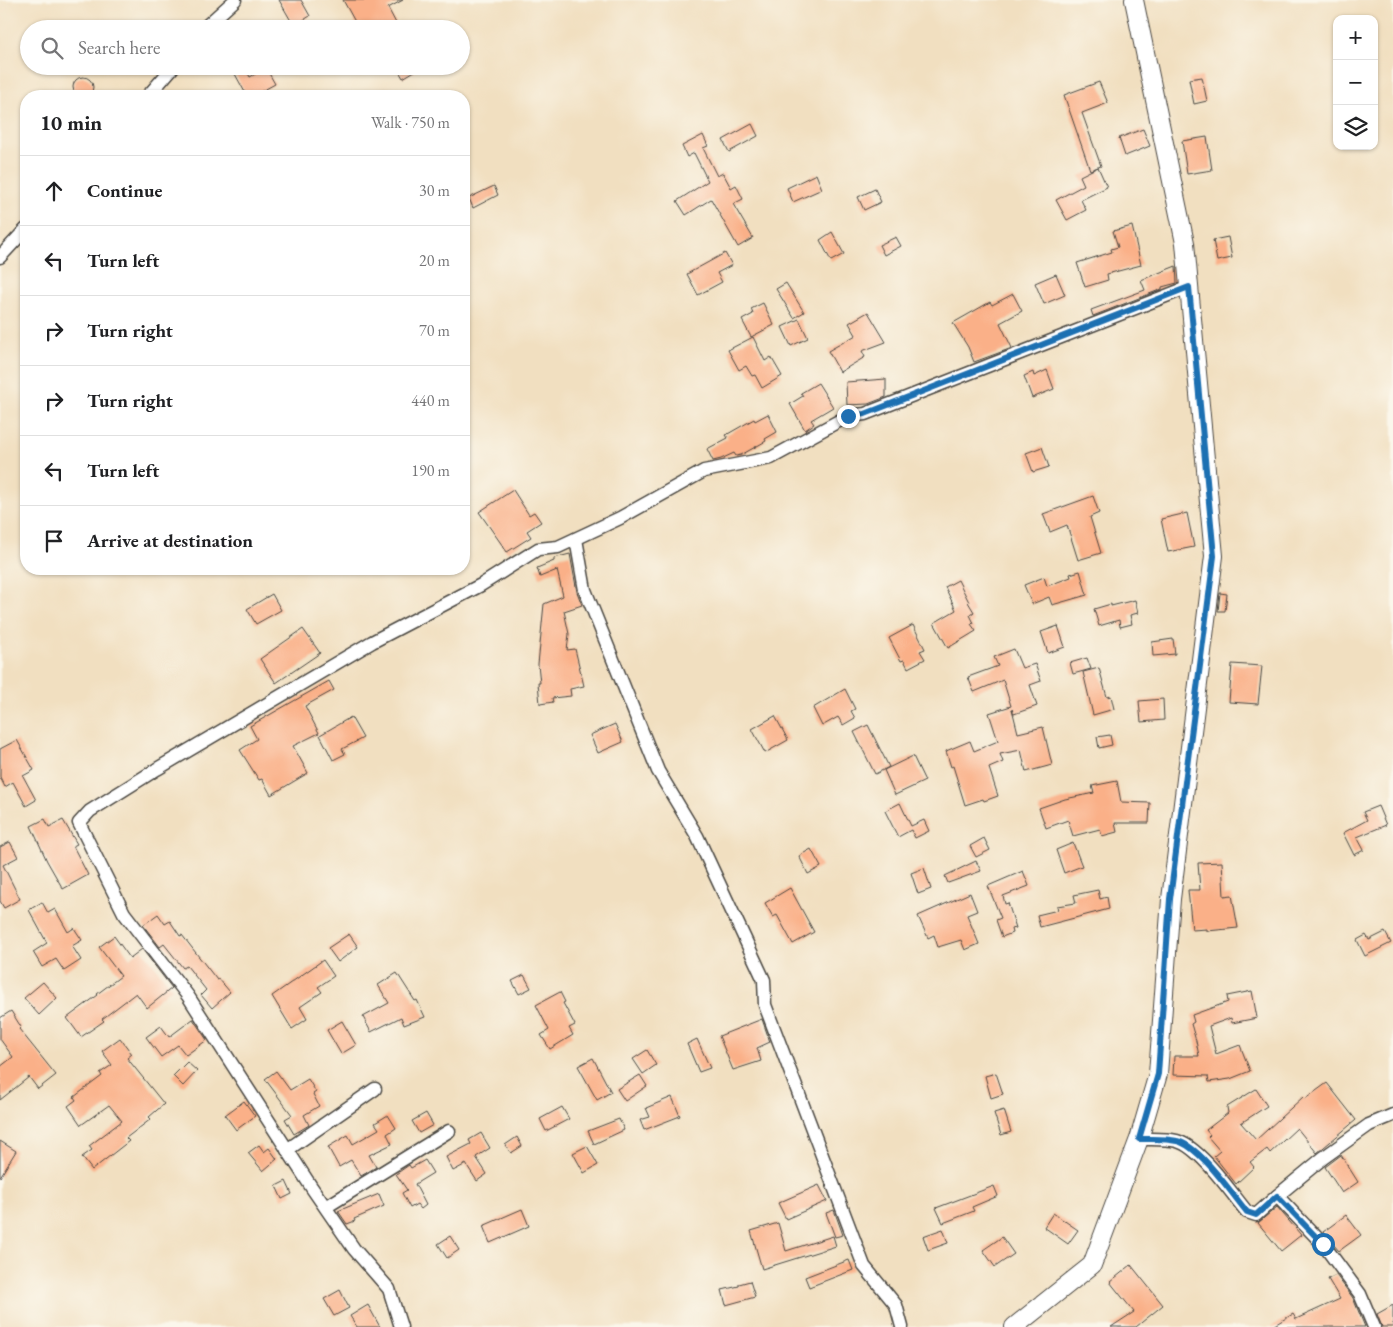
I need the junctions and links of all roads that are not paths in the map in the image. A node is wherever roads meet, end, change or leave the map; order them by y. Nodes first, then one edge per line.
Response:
1 (235, 0) edge
2 (1134, 0) edge
3 (213, 20) edge
4 (166, 75) edge
5 (153, 90) edge
6 (20, 235) edge
7 (0, 257) edge
8 (1189, 287) junction
9 (576, 539) junction
10 (375, 1089) dead end
11 (1393, 1115) edge
12 (449, 1132) dead end
13 (1139, 1139) junction
14 (287, 1150) junction
15 (1277, 1196) junction
16 (326, 1207) junction
17 (401, 1327) edge
18 (902, 1327) edge
19 (1014, 1327) edge
20 (1374, 1327) edge

1 - 3 street
2 - 8 street
4 - 5 street
6 - 7 street
8 - 9 street
8 - 13 street
9 - 14 street
9 - 18 street
10 - 14 street
11 - 15 street
12 - 16 street
13 - 15 street
13 - 19 street
14 - 16 street
15 - 20 street
16 - 17 street

